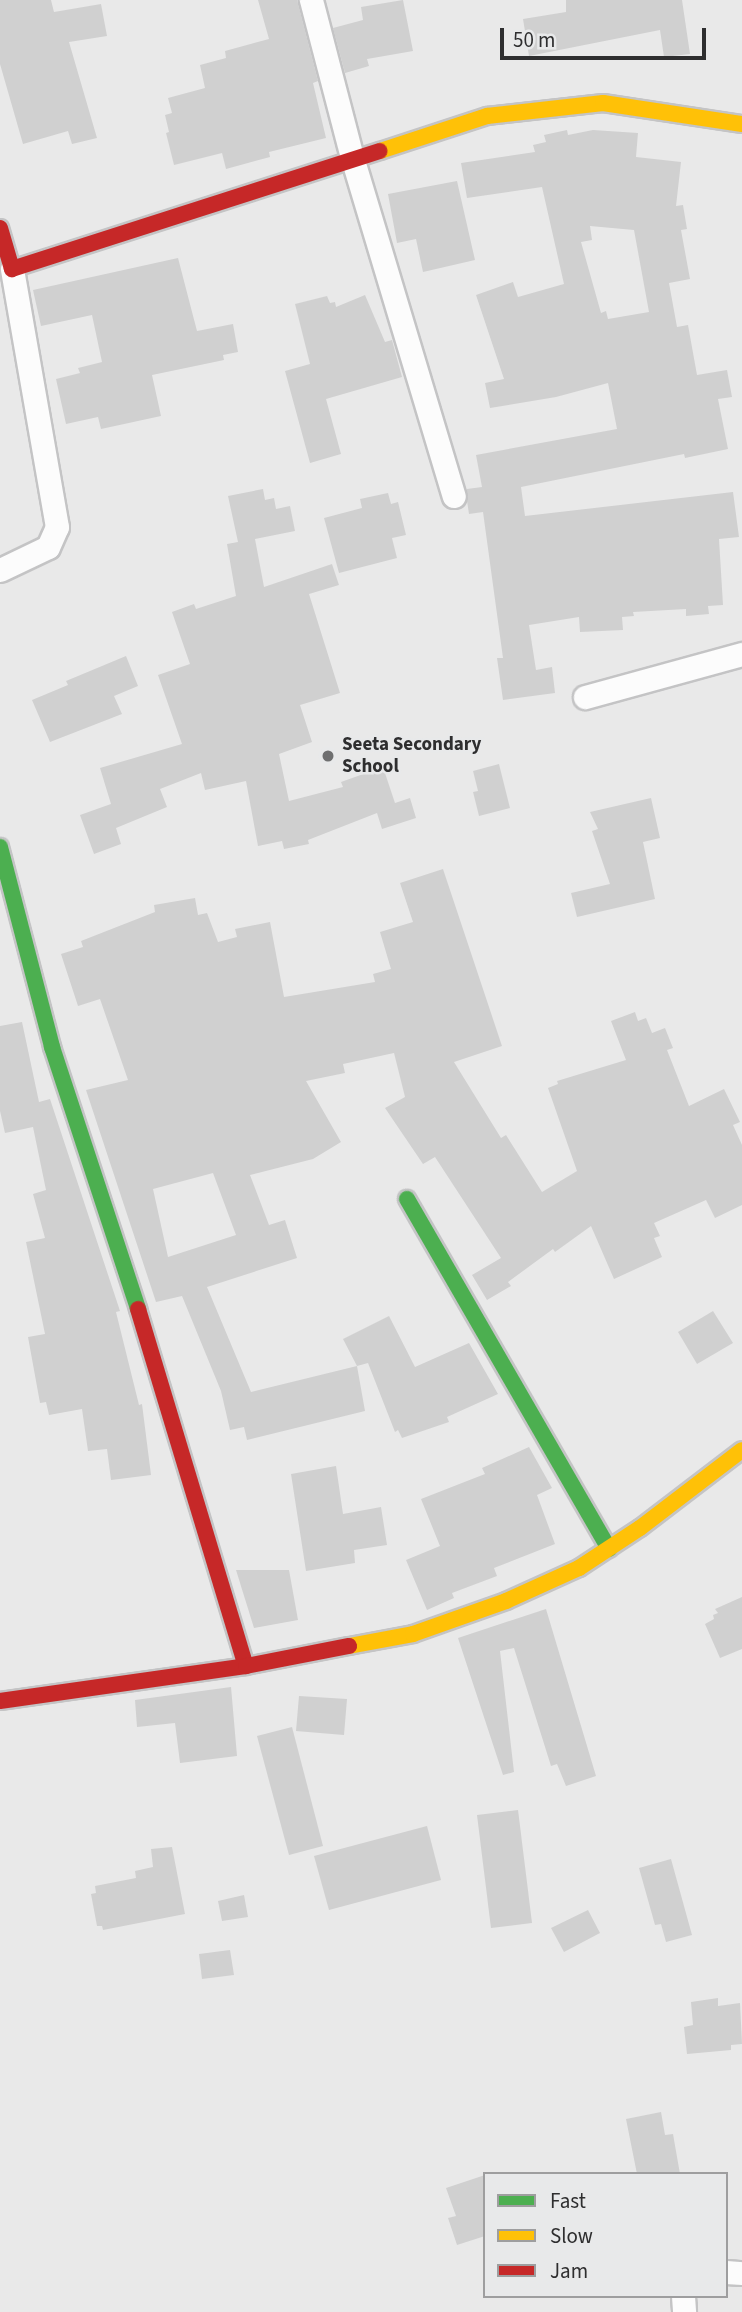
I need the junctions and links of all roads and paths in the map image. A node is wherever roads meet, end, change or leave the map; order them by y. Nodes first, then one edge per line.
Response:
1 (311, 0) edge
2 (742, 124) edge
3 (352, 157) junction
4 (0, 228) edge
5 (12, 269) junction
6 (454, 496) dead end
7 (0, 570) edge
8 (742, 654) edge
9 (585, 697) dead end
10 (0, 847) edge
11 (407, 1199) dead end
12 (742, 1450) edge
13 (609, 1549) junction
14 (246, 1665) junction
15 (0, 1701) edge

1 - 3 street
2 - 3 street
3 - 5 street
3 - 6 street
4 - 5 street
5 - 7 street
8 - 9 street
10 - 14 street
11 - 13 street
12 - 13 street
13 - 14 street
14 - 15 street

